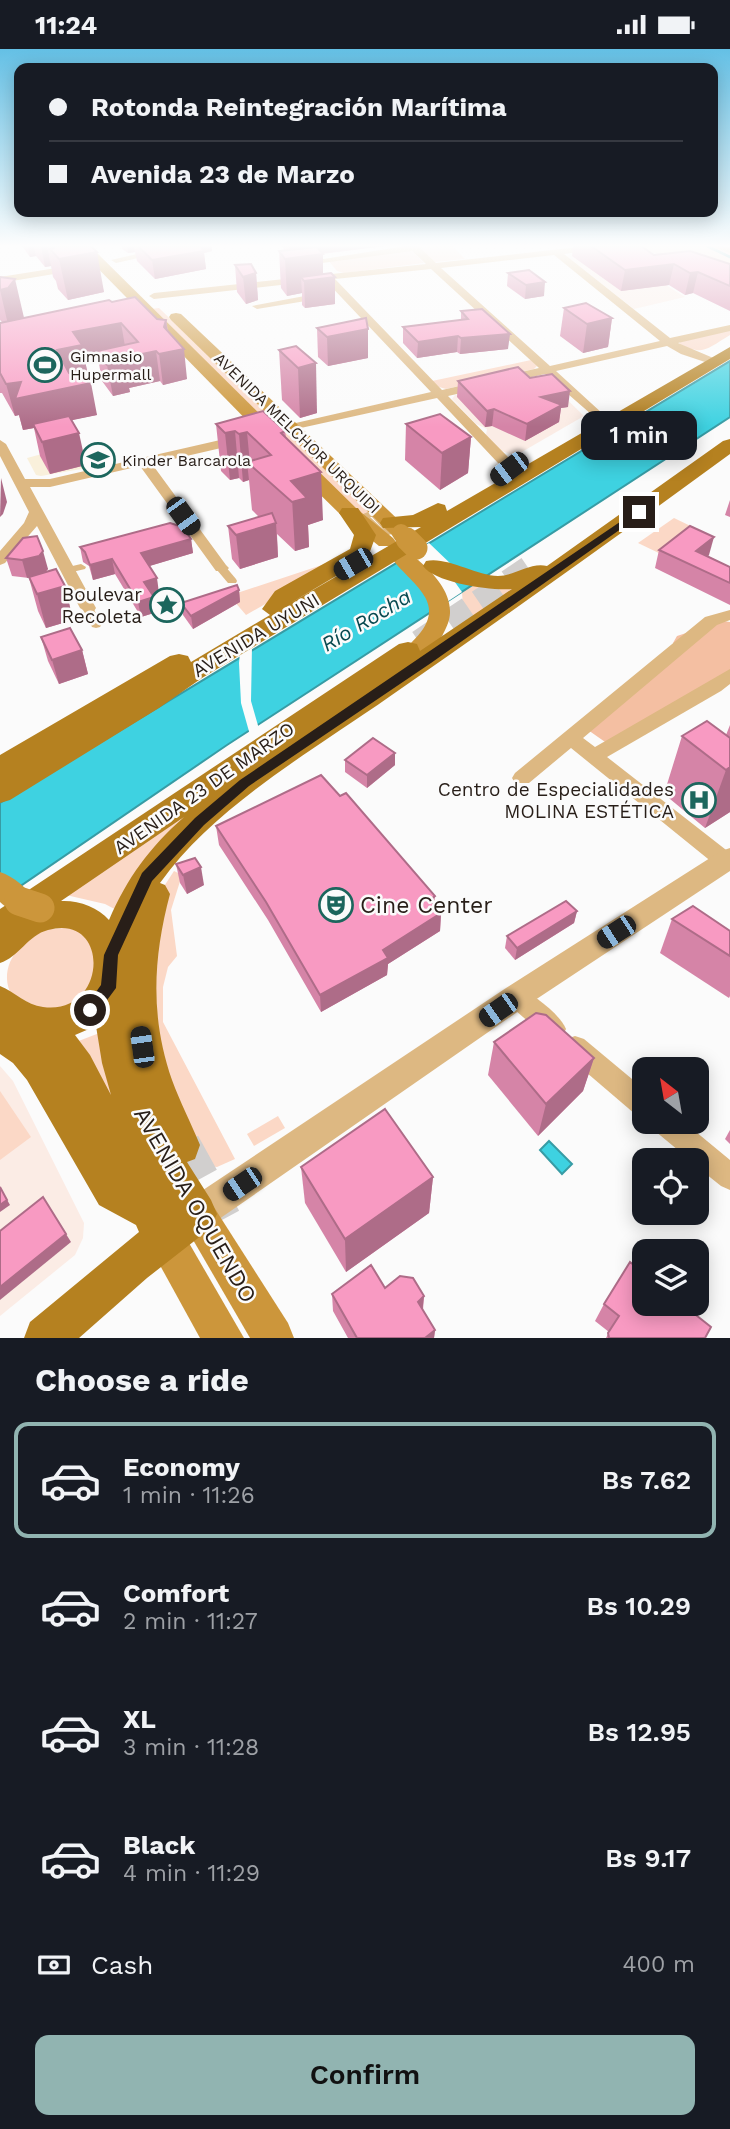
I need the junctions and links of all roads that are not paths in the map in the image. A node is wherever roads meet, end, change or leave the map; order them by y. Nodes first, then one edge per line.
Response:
1 (138, 306) edge
2 (157, 306) edge
3 (159, 306) edge
4 (355, 306) edge
5 (478, 306) edge
6 (623, 306) edge
7 (125, 313) edge
8 (730, 328) edge
9 (730, 339) edge
10 (668, 342) junction
11 (715, 357) edge
12 (547, 369) junction
13 (439, 394) junction
14 (599, 417) junction
15 (291, 428) junction
16 (269, 433) junction
17 (730, 433) edge
18 (0, 445) edge
19 (730, 445) edge
20 (689, 460) junction
21 (143, 461) junction
22 (512, 467) junction
23 (23, 483) junction
24 (37, 511) junction
25 (357, 514) junction
26 (392, 533) junction
27 (43, 546) junction
28 (2, 558) edge
29 (534, 565) tunnel mouth
30 (434, 566) junction
31 (221, 568) joint
32 (232, 581) dead end
33 (445, 603) junction
34 (88, 608) joint
35 (274, 609) junction
36 (730, 615) edge
37 (96, 624) dead end
38 (444, 647) junction
39 (408, 650) tunnel mouth
40 (185, 668) junction
41 (730, 675) edge
42 (571, 738) junction
43 (594, 755) junction
44 (0, 758) edge
45 (248, 759) junction
46 (0, 768) edge
47 (522, 778) dead end
48 (0, 781) edge
49 (0, 792) edge
50 (178, 843) junction
51 (728, 860) edge
52 (17, 897) edge
53 (72, 913) junction
54 (0, 935) edge
55 (110, 971) junction
56 (516, 997) junction
57 (0, 1003) edge
58 (18, 1028) edge
59 (632, 1095) edge
60 (678, 1134) edge
61 (181, 1145) tunnel mouth
62 (730, 1177) edge
63 (171, 1221) junction
64 (46, 1338) edge
65 (223, 1338) edge
66 (273, 1338) edge

1 - 7 street
2 - 16 main road, AVENIDA MELCHOR URQUIDI
3 - 15 main road, AVENIDA MELCHOR URQUIDI
4 - 13 street
5 - 12 street
6 - 10 street
8 - 10 street
9 - 11 main road, AVENIDA UYUNI
10 - 11 street
10 - 12 street
11 - 14 main road, AVENIDA UYUNI
11 - 40 main road, AVENIDA UYUNI
12 - 13 street
12 - 14 street
13 - 15 street
13 - 22 street
14 - 22 main road, AVENIDA UYUNI
15 - 26 main road, AVENIDA MELCHOR URQUIDI
16 - 21 street
16 - 25 main road, AVENIDA MELCHOR URQUIDI
17 - 20 main road
18 - 23 street
19 - 38 main road, AVENIDA 23 DE MARZO
20 - 29 main road
20 - 30 main road
21 - 23 street
21 - 31 street
22 - 26 main road
22 - 35 main road, AVENIDA UYUNI
23 - 24 street
24 - 27 street
24 - 28 street
25 - 26 main road, AVENIDA MELCHOR URQUIDI
25 - 35 main road
26 - 30 main road, bridge
26 - 33 main road
27 - 28 street
27 - 34 street
30 - 33 main road
31 - 32 street
33 - 38 main road
33 - 45 main road
34 - 37 street
35 - 40 main road, AVENIDA UYUNI
36 - 42 street
38 - 50 main road, AVENIDA 23 DE MARZO
39 - 45 main road, AVENIDA 23 DE MARZO
40 - 44 main road
40 - 46 main road, AVENIDA UYUNI
40 - 48 main road
40 - 49 main road, AVENIDA UYUNI
41 - 43 street
42 - 43 street
42 - 47 street
43 - 51 street
45 - 54 main road, AVENIDA 23 DE MARZO
50 - 55 main road, AVENIDA 23 DE MARZO
50 - 61 main road
51 - 56 street
52 - 53 main road
53 - 54 main road
53 - 55 main road
55 - 58 main road, AVENIDA 23 DE MARZO
55 - 63 main road, AVENIDA OQUENDO
56 - 59 street
56 - 63 street
57 - 58 main road
58 - 63 main road
60 - 62 street
63 - 64 main road
63 - 65 main road, AVENIDA OQUENDO
63 - 66 main road, AVENIDA OQUENDO

